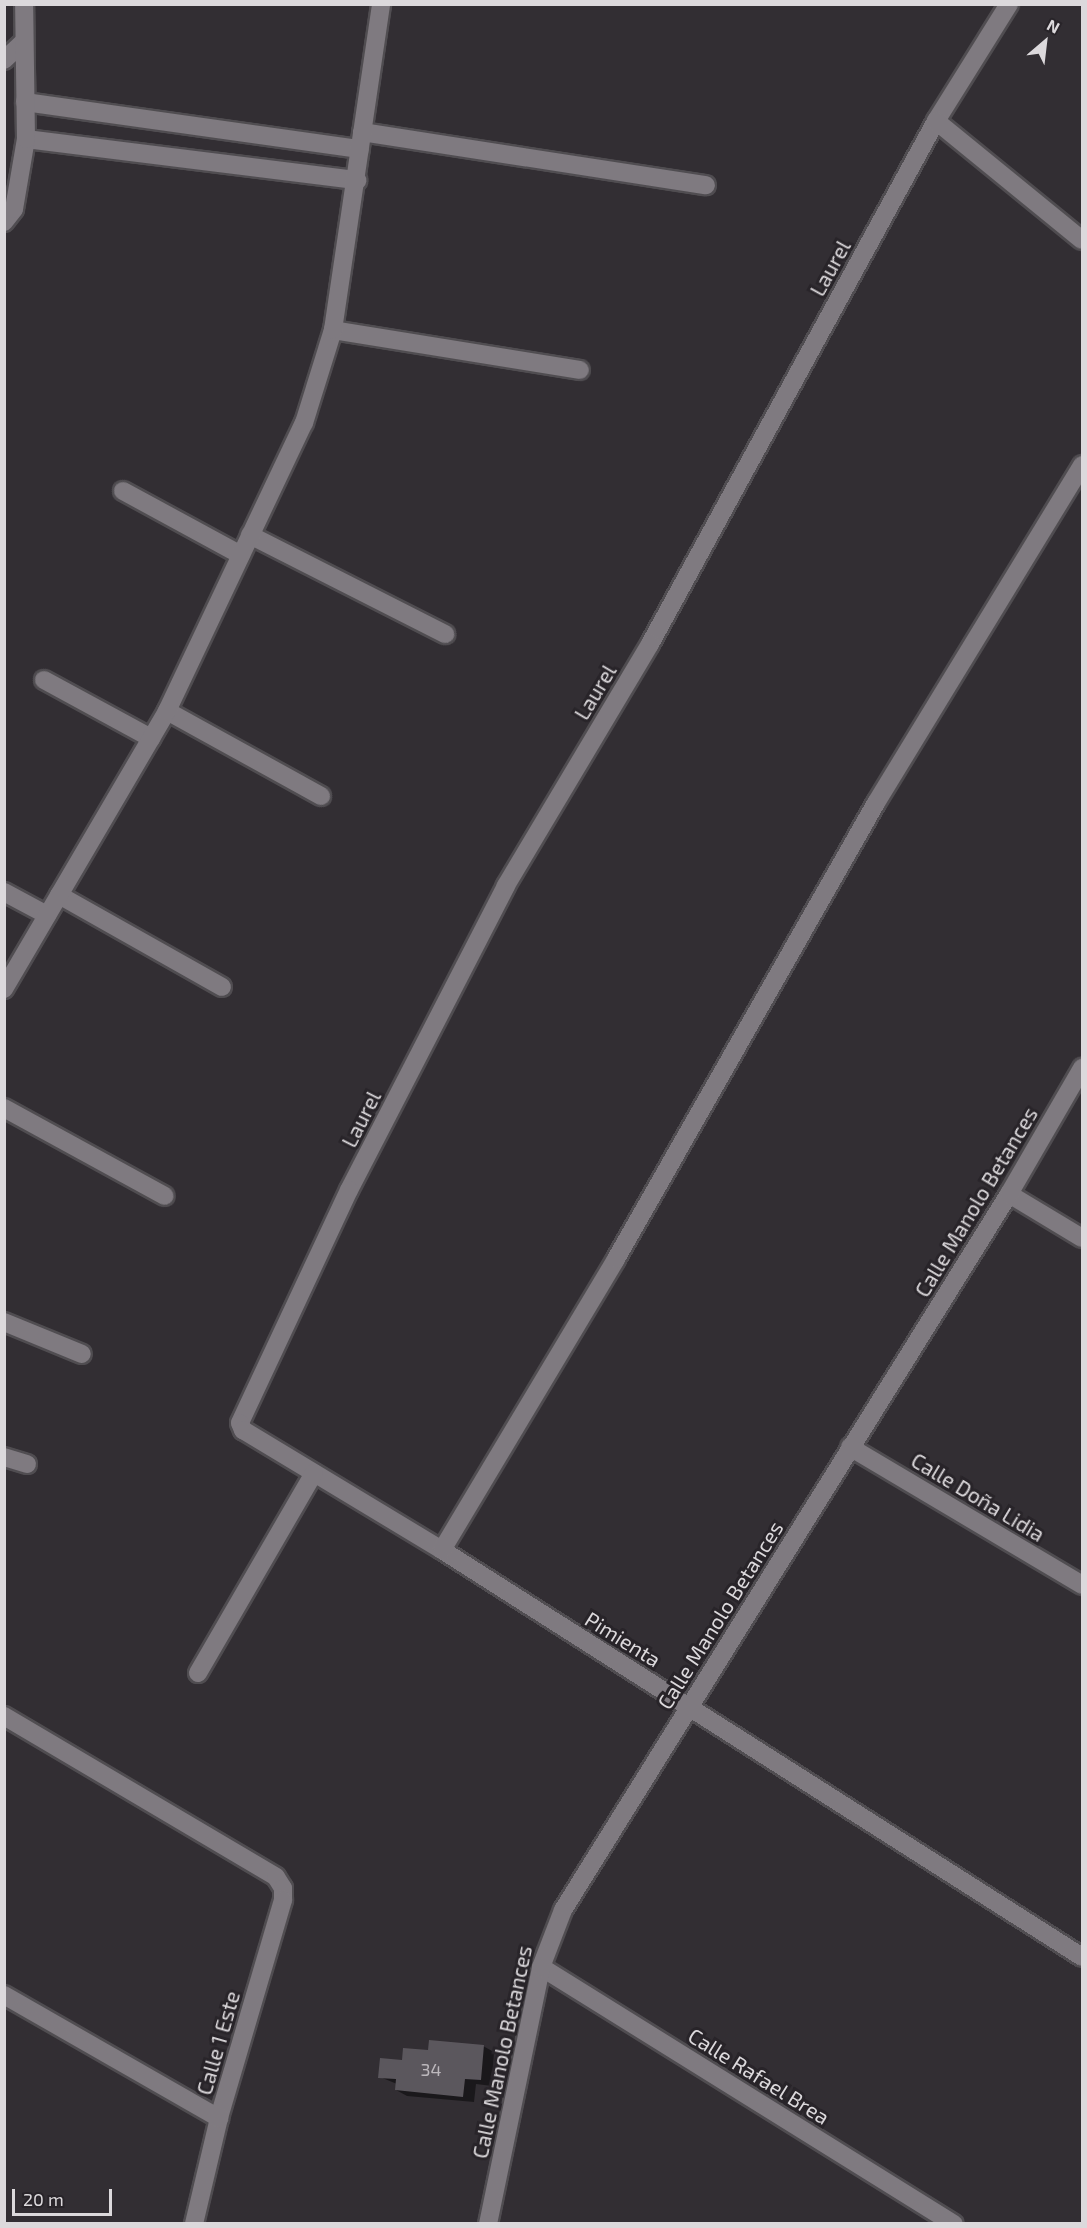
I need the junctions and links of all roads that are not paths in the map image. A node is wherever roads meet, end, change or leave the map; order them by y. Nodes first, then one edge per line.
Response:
1 (24, 4) edge
2 (381, 4) edge
3 (1009, 4) edge
4 (23, 42) junction
5 (4, 60) edge
6 (25, 102) junction
7 (936, 121) junction
8 (26, 139) junction
9 (361, 140) junction
10 (357, 180) junction
11 (706, 185) dead end
12 (4, 222) edge
13 (1083, 240) edge
14 (333, 330) junction
15 (580, 370) dead end
16 (1083, 465) edge
17 (123, 491) dead end
18 (250, 535) junction
19 (241, 555) junction
20 (445, 634) dead end
21 (44, 680) dead end
22 (167, 711) junction
23 (151, 738) junction
24 (321, 796) dead end
25 (4, 892) edge
26 (59, 895) junction
27 (47, 915) junction
28 (222, 987) dead end
29 (4, 989) edge
30 (1083, 1068) edge
31 (4, 1108) edge
32 (1009, 1194) junction
33 (165, 1196) dead end
34 (1083, 1238) edge
35 (4, 1322) edge
36 (82, 1354) dead end
37 (241, 1414) joint
38 (850, 1447) junction
39 (4, 1457) edge
40 (27, 1464) dead end
41 (314, 1473) junction
42 (442, 1550) junction
43 (1083, 1585) edge
44 (198, 1673) dead end
45 (689, 1708) junction
46 (4, 1716) edge
47 (1083, 1957) edge
48 (541, 1967) junction
49 (4, 1995) edge
50 (219, 2118) junction
51 (194, 2223) edge
52 (488, 2223) edge
53 (954, 2223) edge

1 - 4 street
2 - 9 street
3 - 7 street, Laurel
4 - 5 street
4 - 6 street
6 - 8 street
6 - 9 street
7 - 13 street
7 - 37 street, Laurel
8 - 10 street
8 - 12 street
9 - 10 street
9 - 11 street
10 - 14 street
14 - 15 street
14 - 18 street
16 - 42 street
17 - 19 street
18 - 19 street
18 - 20 street
19 - 22 street
21 - 23 street
22 - 23 street
22 - 24 street
23 - 26 street
25 - 27 street
26 - 27 street
26 - 28 street
27 - 29 street
30 - 32 street, Calle Manolo Betances
31 - 33 street
32 - 34 street
32 - 38 street, Calle Manolo Betances
35 - 36 street
37 - 41 street, Pimienta
38 - 43 street, Calle Doña Lidia
38 - 45 street, Calle Manolo Betances
39 - 40 street
41 - 42 street, Pimienta
41 - 44 street
42 - 45 street, Pimienta
45 - 47 street, Pimienta
45 - 48 street, Calle Manolo Betances
46 - 50 street, Calle 1 Este
48 - 52 street, Calle Manolo Betances
48 - 53 street, Calle Rafael Brea
49 - 50 street
50 - 51 street, Calle 1 Este

